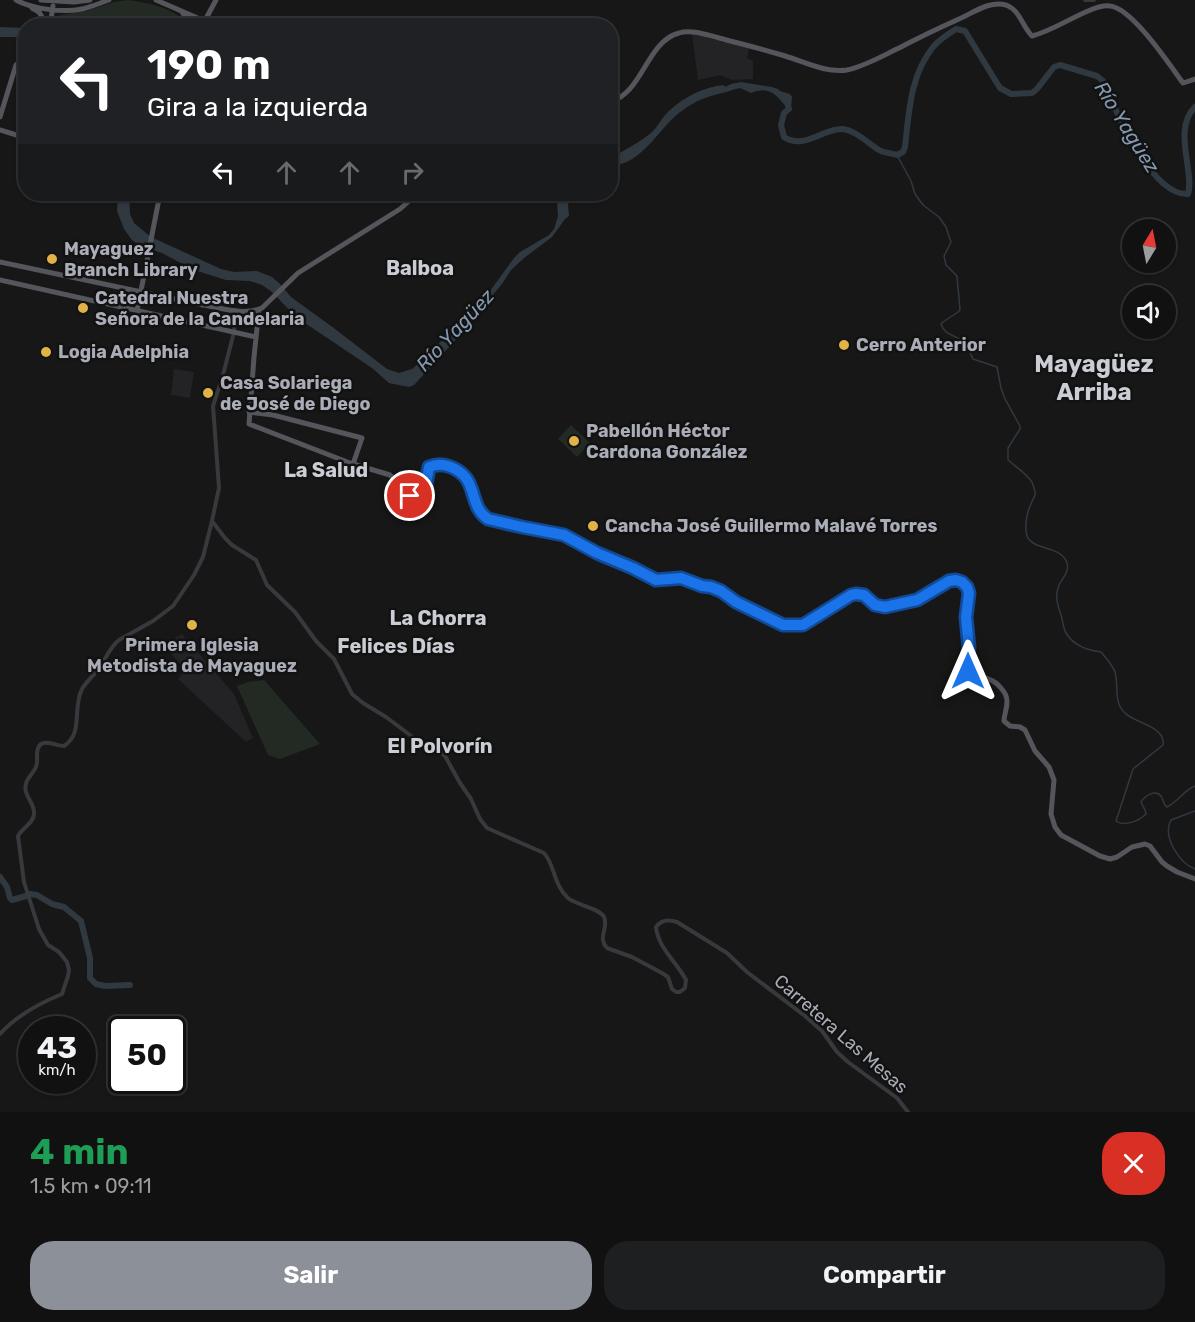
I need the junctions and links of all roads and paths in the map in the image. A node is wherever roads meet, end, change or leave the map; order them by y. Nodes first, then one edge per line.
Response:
1 (16, 0) edge
2 (74, 0) edge
3 (90, 0) edge
4 (109, 0) edge
5 (150, 0) edge
6 (216, 0) edge
7 (1084, 0) edge
8 (1094, 0) edge
9 (48, 1) edge
10 (157, 1) edge
11 (81, 2) junction
12 (1102, 3) edge
13 (28, 5) junction
14 (50, 9) junction
15 (69, 10) junction
16 (181, 11) junction
17 (44, 18) edge
18 (49, 18) edge
19 (53, 18) edge
20 (186, 18) edge
21 (194, 18) edge
22 (206, 18) edge
23 (18, 65) edge
24 (1195, 80) edge
25 (618, 100) edge
26 (0, 117) edge
27 (0, 130) edge
28 (18, 136) edge
29 (159, 201) edge
30 (409, 201) edge
31 (0, 262) edge
32 (0, 280) edge
33 (141, 292) junction
34 (260, 309) junction
35 (235, 310) junction
36 (137, 311) junction
37 (234, 332) junction
38 (256, 337) junction
39 (249, 412) junction
40 (353, 464) junction
41 (212, 521) junction
42 (1195, 879) edge
43 (0, 1034) edge
44 (908, 1112) edge

1 - 13 main road
2 - 11 main road
3 - 11 main road
4 - 15 main road
5 - 10 main road
6 - 22 main road
7 - 8 street
9 - 11 main road
9 - 14 main road
10 - 16 main road
12 - 24 main road
12 - 25 main road
13 - 14 main road
13 - 17 main road
14 - 15 main road
14 - 18 main road
15 - 19 main road
16 - 20 main road
16 - 21 main road
23 - 26 main road
27 - 28 main road
29 - 33 main road
30 - 34 main road
31 - 33 main road
32 - 36 main road
33 - 35 main road
33 - 36 main road
34 - 35 main road
34 - 38 main road
35 - 37 street
36 - 37 main road
37 - 38 main road
37 - 41 street
38 - 39 main road
39 - 40 main road
39 - 40 main road
40 - 42 main road
41 - 43 street
41 - 44 street, Carretera Las Mesas

